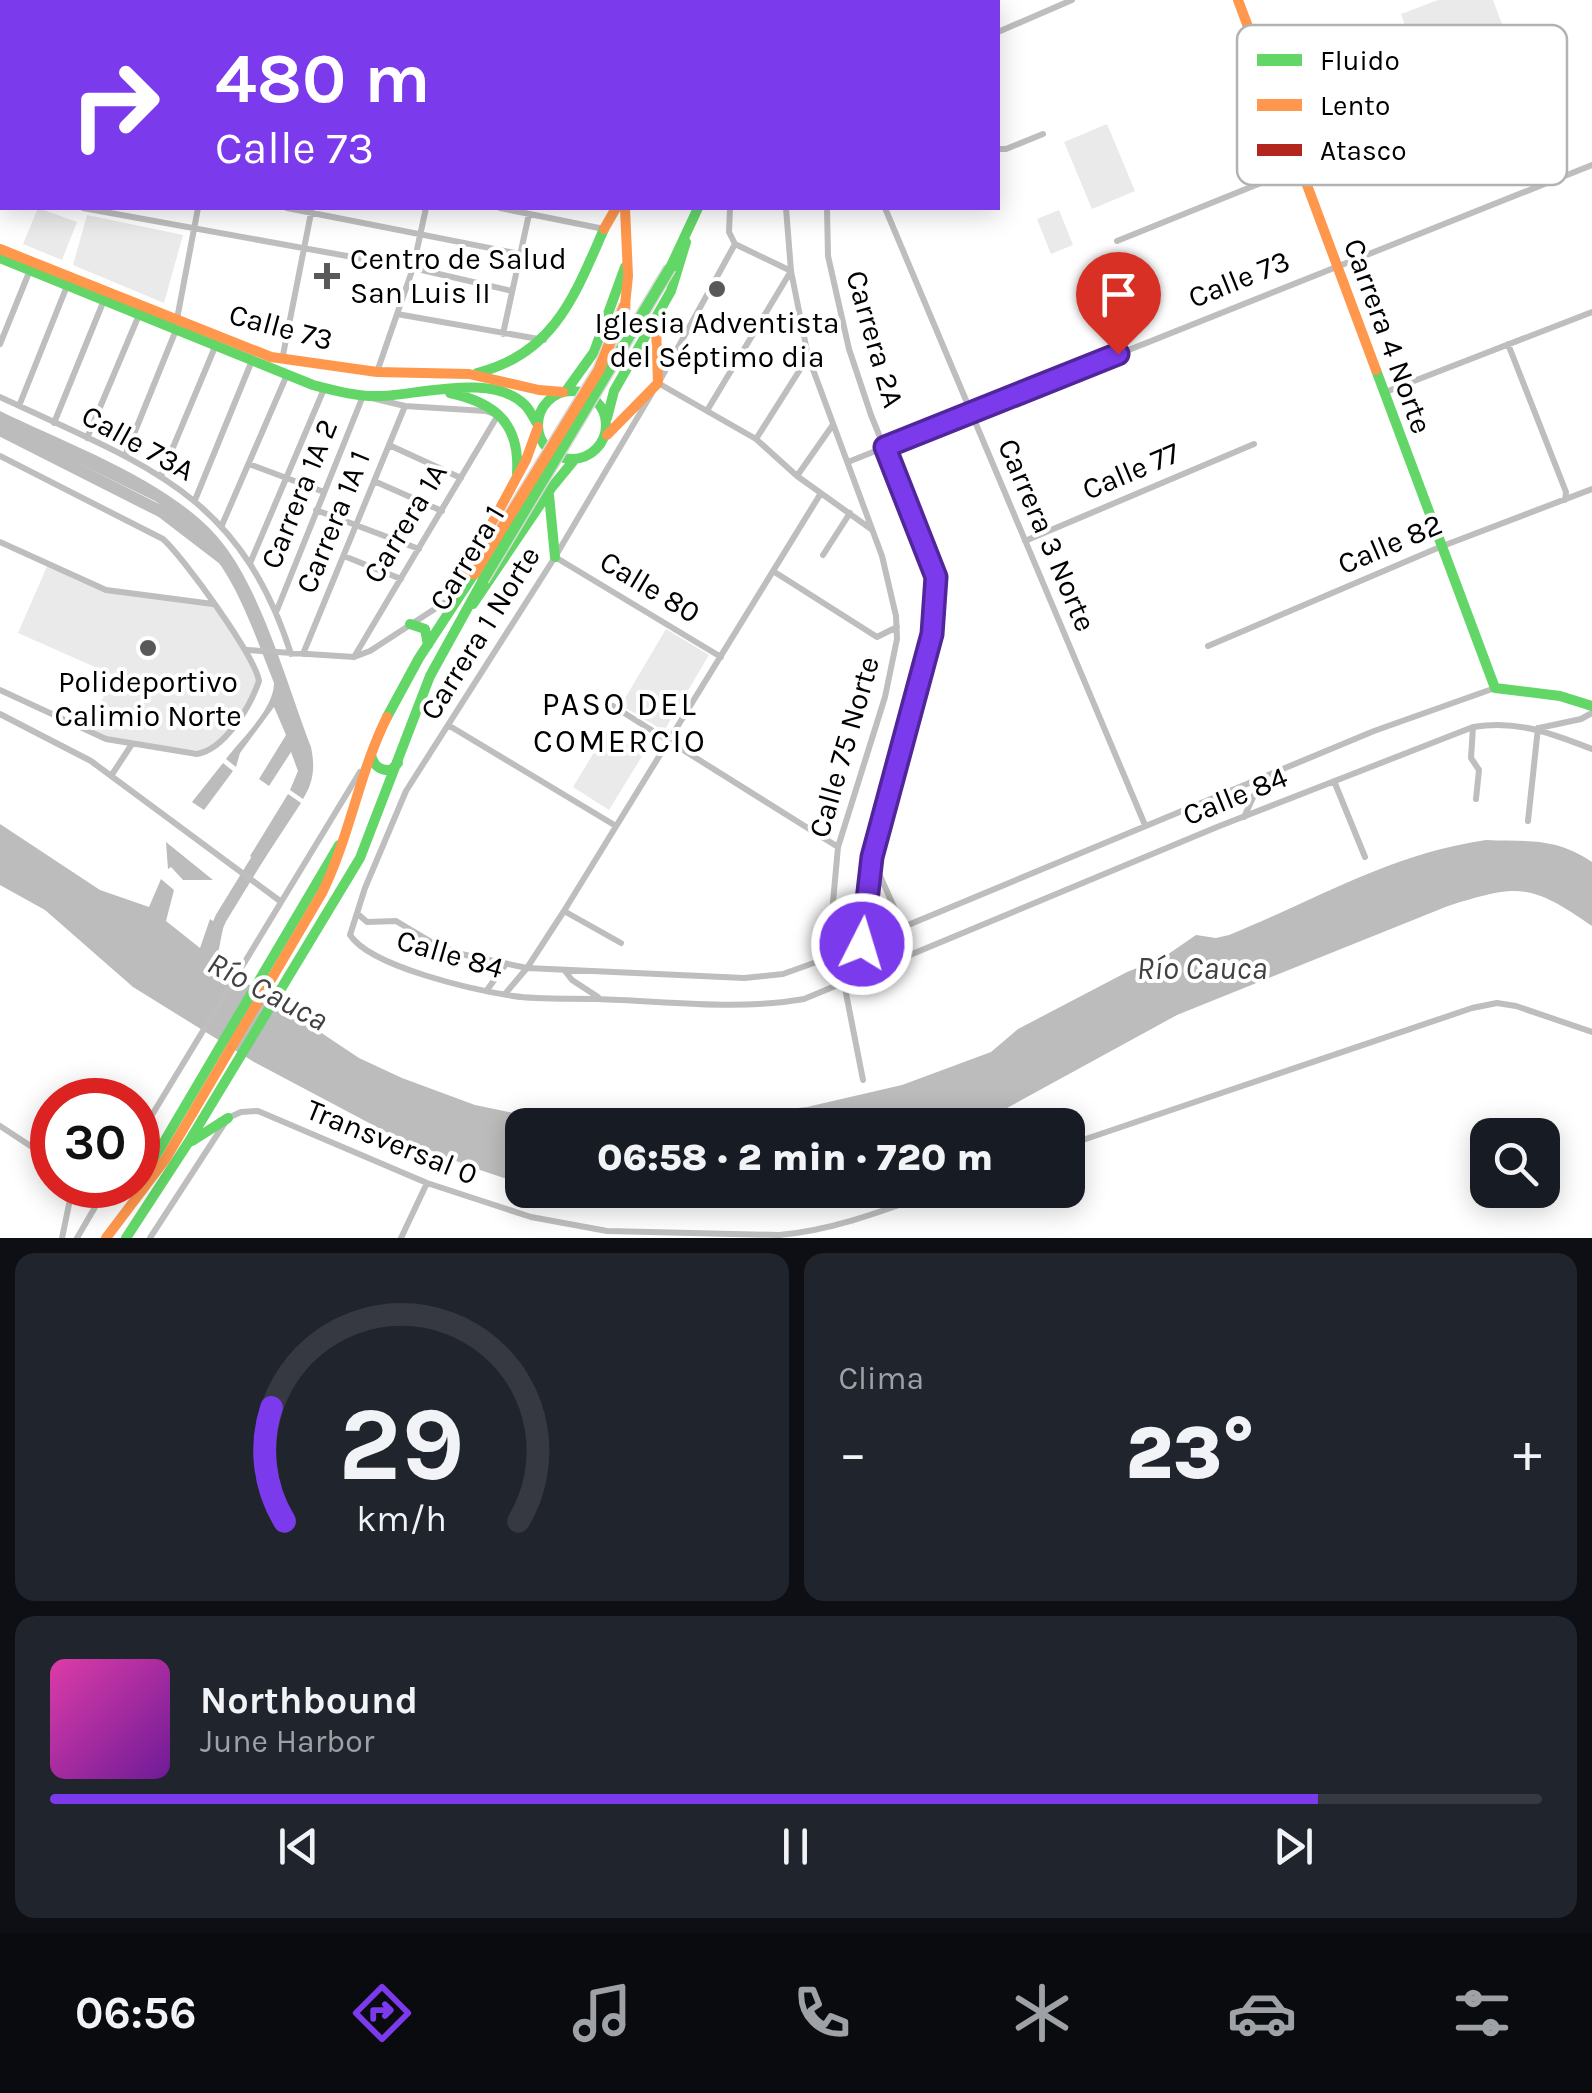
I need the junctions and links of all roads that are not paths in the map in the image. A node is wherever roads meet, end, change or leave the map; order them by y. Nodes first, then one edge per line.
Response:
1 (1072, 0) edge
2 (1238, 0) edge
3 (1058, 3) edge
4 (1247, 25) edge
5 (1000, 31) edge
6 (1043, 134) dead end
7 (1000, 149) edge
8 (1592, 164) edge
9 (1567, 174) edge
10 (1257, 185) edge
11 (1306, 185) edge
12 (1540, 185) edge
13 (109, 210) edge
14 (198, 210) edge
15 (312, 210) edge
16 (426, 210) edge
17 (510, 210) edge
18 (566, 210) edge
19 (615, 210) edge
20 (624, 210) edge
21 (697, 210) edge
22 (730, 210) edge
23 (786, 210) edge
24 (827, 210) edge
25 (886, 210) edge
26 (529, 214) junction
27 (563, 221) junction
28 (194, 228) junction
29 (604, 230) junction
30 (421, 233) junction
31 (688, 235) junction
32 (1117, 241) dead end
33 (735, 244) junction
34 (0, 248) edge
35 (304, 248) junction
36 (520, 254) junction
37 (0, 258) edge
38 (628, 260) junction
39 (1336, 267) junction
40 (414, 268) junction
41 (30, 270) junction
42 (791, 271) junction
43 (68, 285) junction
44 (512, 291) junction
45 (104, 300) junction
46 (1592, 312) edge
47 (397, 314) junction
48 (139, 315) junction
49 (657, 319) junction
50 (176, 326) junction
51 (503, 334) junction
52 (544, 340) junction
53 (0, 344) edge
54 (1508, 344) junction
55 (214, 347) junction
56 (808, 356) junction
57 (282, 360) junction
58 (252, 362) junction
59 (377, 372) junction
60 (469, 374) junction
61 (286, 377) junction
62 (658, 383) junction
63 (324, 389) junction
64 (564, 391) junction
65 (440, 392) junction
66 (1383, 393) junction
67 (362, 396) junction
68 (0, 398) edge
69 (19, 406) junction
70 (405, 406) junction
71 (708, 410) junction
72 (971, 412) junction
73 (498, 415) junction
74 (606, 420) junction
75 (54, 423) junction
76 (833, 425) junction
77 (538, 426) junction
78 (87, 438) junction
79 (756, 439) junction
80 (602, 440) junction
81 (1254, 444) dead end
82 (389, 446) junction
83 (885, 447) junction
84 (0, 456) edge
85 (125, 456) junction
86 (576, 459) junction
87 (848, 462) junction
88 (249, 464) junction
89 (161, 476) junction
90 (797, 476) junction
91 (286, 478) junction
92 (461, 478) junction
93 (515, 480) junction
94 (374, 482) junction
95 (1592, 490) edge
96 (549, 491) junction
97 (324, 492) junction
98 (821, 493) junction
99 (195, 500) junction
100 (1564, 500) junction
101 (316, 510) junction
102 (442, 511) junction
103 (850, 512) junction
104 (222, 525) junction
105 (356, 525) junction
106 (871, 528) junction
107 (1025, 541) junction
108 (0, 542) edge
109 (1440, 547) junction
110 (419, 549) junction
111 (344, 556) junction
112 (824, 556) dead end
113 (555, 557) junction
114 (251, 561) junction
115 (774, 570) junction
116 (479, 577) junction
117 (401, 579) junction
118 (452, 598) junction
119 (213, 604) junction
120 (277, 610) junction
121 (410, 624) junction
122 (897, 627) junction
123 (454, 630) junction
124 (1208, 646) dead end
125 (427, 648) junction
126 (247, 650) junction
127 (292, 654) junction
128 (303, 654) junction
129 (354, 657) junction
130 (721, 657) junction
131 (1494, 688) junction
132 (0, 690) edge
133 (613, 706) dead end
134 (1592, 710) edge
135 (0, 714) edge
136 (448, 725) junction
137 (1473, 727) junction
138 (1538, 728) junction
139 (668, 742) junction
140 (132, 744) junction
141 (1592, 749) edge
142 (371, 755) junction
143 (398, 764) junction
144 (112, 776) junction
145 (1263, 777) junction
146 (1334, 781) junction
147 (1476, 799) dead end
148 (1244, 818) junction
149 (1528, 822) dead end
150 (1145, 825) junction
151 (616, 826) junction
152 (838, 847) junction
153 (872, 857) junction
154 (1365, 857) dead end
155 (280, 901) junction
156 (564, 911) junction
157 (359, 915) junction
158 (902, 926) junction
159 (621, 943) dead end
160 (862, 944) junction
161 (836, 955) junction
162 (506, 964) junction
163 (527, 968) junction
164 (564, 970) junction
165 (844, 983) junction
166 (487, 990) junction
167 (506, 994) junction
168 (600, 999) junction
169 (1592, 1032) edge
170 (863, 1080) dead end
171 (160, 1103) edge
172 (196, 1108) junction
173 (228, 1118) junction
174 (0, 1126) edge
175 (1085, 1139) edge
176 (188, 1143) junction
177 (30, 1146) edge
178 (160, 1153) edge
179 (427, 1183) junction
180 (68, 1208) edge
181 (96, 1208) edge
182 (124, 1208) edge
183 (890, 1208) edge
184 (110, 1233) edge
185 (679, 1235) edge
186 (779, 1236) edge
187 (62, 1238) edge
188 (77, 1238) edge
189 (126, 1238) edge
190 (150, 1238) edge
191 (401, 1238) edge

1 - 3 street
2 - 4 main road, Carrera 4 Norte
3 - 5 street
6 - 7 street
8 - 9 street, Calle 73
10 - 32 street
11 - 39 main road, Carrera 4 Norte
12 - 39 street, Calle 73
13 - 28 street
14 - 28 street
15 - 30 street
15 - 35 street
16 - 30 street
17 - 26 street
18 - 27 street
19 - 29 main road
20 - 38 main road, Carrera 1
21 - 31 main road, Carrera 1
22 - 33 street
23 - 42 street, Calle 75 Norte
24 - 83 street, Carrera 2A
25 - 72 street, Carrera 3 Norte
26 - 27 street
26 - 36 street
27 - 29 street
28 - 35 street
28 - 50 street
29 - 52 main road
30 - 36 street
30 - 40 street
31 - 49 main road
31 - 116 main road, Carrera 1, bridge
33 - 42 street
33 - 62 street, Carrera 1 Norte
34 - 50 main road, Calle 73
35 - 40 street
35 - 57 street
36 - 44 street
37 - 41 main road, Calle 73
38 - 64 main road
38 - 116 main road, Carrera 1, bridge
39 - 66 main road, Carrera 4 Norte
39 - 72 street, Calle 73
40 - 44 street
40 - 47 street
41 - 43 main road, Calle 73
41 - 53 street
42 - 56 street, Calle 75 Norte
42 - 71 street
43 - 45 main road, Calle 73
43 - 69 street
44 - 51 street
45 - 48 main road, Calle 73
45 - 75 street
46 - 54 street
47 - 51 street
47 - 59 street
48 - 50 main road, Calle 73
48 - 78 street
49 - 62 main road
49 - 74 main road
50 - 55 main road, Calle 73
50 - 57 main road, Calle 73
50 - 85 street
51 - 52 street
52 - 60 main road
54 - 66 street
54 - 100 street
55 - 58 main road, Calle 73
55 - 89 street
56 - 76 street, Calle 75 Norte
56 - 79 street
57 - 59 main road, Calle 73
58 - 61 main road, Calle 73
58 - 99 street
59 - 60 main road, Calle 73
60 - 64 main road, Calle 73
61 - 63 main road, Calle 73
61 - 88 street
62 - 71 street
62 - 80 main road
62 - 113 street, Carrera 1 Norte
63 - 67 main road, Calle 73
63 - 91 street
64 - 74 main road
64 - 77 main road
65 - 67 main road, Calle 73
65 - 73 main road
65 - 77 main road, Calle 73
66 - 109 main road, Carrera 4 Norte
67 - 70 street
67 - 97 street, Carrera 1A 2
68 - 69 street, Calle 73A
69 - 75 street, Calle 73A
70 - 73 street
70 - 82 street, Carrera 1A 1
71 - 79 street
72 - 83 street, Calle 73
72 - 107 street, Carrera 3 Norte
73 - 92 street, Carrera 1A
73 - 93 main road
74 - 80 main road
75 - 78 street, Calle 73A
76 - 87 street, Calle 75 Norte
76 - 90 street
77 - 86 main road
77 - 93 main road
78 - 85 street, Calle 73A
79 - 90 street
80 - 86 main road
81 - 107 street, Calle 77
82 - 92 street
82 - 94 street, Carrera 1A 1
83 - 87 street, Calle 73
83 - 153 street, Carrera 2A
84 - 119 street
85 - 89 street, Calle 73A
86 - 96 main road
87 - 106 street, Calle 75 Norte
88 - 91 street
88 - 104 street
89 - 99 street, Calle 73A
90 - 98 street
91 - 97 street
91 - 114 street
92 - 102 street, Carrera 1A
93 - 118 main road
94 - 102 street
94 - 105 street, Carrera 1A 1
95 - 100 street, Calle 82
96 - 113 main road
96 - 123 main road
97 - 101 street, Carrera 1A 2
98 - 103 street
98 - 115 street
99 - 104 street, Calle 73A
100 - 109 street, Calle 82
101 - 105 street
101 - 120 street, Carrera 1A 2
102 - 110 street, Carrera 1A
103 - 106 street
103 - 112 street
104 - 114 street, Calle 73A
105 - 110 street
105 - 111 street, Carrera 1A 1
106 - 122 street, Calle 75 Norte
107 - 150 street, Carrera 3 Norte
108 - 119 street
109 - 124 street, Calle 82
109 - 131 main road, Carrera 4 Norte
110 - 117 street, Carrera 1A
111 - 117 street
111 - 128 street, Carrera 1A 1
113 - 130 street, Calle 80
113 - 136 street, Carrera 1 Norte
114 - 120 street, Calle 73A
115 - 122 street
115 - 130 street
116 - 123 main road, Carrera 1
116 - 125 main road, Carrera 1
117 - 129 street, Carrera 1A
118 - 121 street
118 - 125 main road
119 - 126 street
120 - 127 street, Calle 73A
121 - 125 main road
121 - 129 street
122 - 152 street, Calle 75 Norte
123 - 143 main road, Carrera 1
125 - 142 main road, Carrera 1
126 - 127 street
126 - 140 street
127 - 128 street
128 - 129 street
130 - 139 street
131 - 134 main road
131 - 145 street, Calle 84
132 - 140 street
133 - 139 street
134 - 138 street
135 - 144 street
136 - 151 street
136 - 157 street, Carrera 1 Norte
137 - 138 street, Calle 84
137 - 146 street, Calle 84
137 - 147 street
138 - 141 street
138 - 149 street
139 - 151 street
139 - 152 street
140 - 144 street
142 - 143 main road
142 - 155 street, Carrera 1
142 - 172 main road, Carrera 1
143 - 172 main road, Carrera 1
144 - 155 street
145 - 148 street
145 - 150 street, Calle 84
146 - 148 street, Calle 84
146 - 154 street
148 - 165 street, Calle 84
150 - 158 street, Calle 84
151 - 156 street
152 - 161 street, Calle 75 Norte
153 - 158 street
153 - 160 street, Carrera 2A
155 - 171 street, Carrera 1
156 - 159 street
156 - 163 street
157 - 162 street, Calle 84
157 - 166 street, Calle 84
158 - 160 street, Calle 84
160 - 161 street, Calle 84
161 - 164 street, Calle 84
162 - 163 street, Calle 84
162 - 166 street
163 - 164 street, Calle 84
163 - 167 street
164 - 168 street
165 - 168 street, Calle 84
165 - 170 street
166 - 167 street, Calle 84
167 - 168 street, Calle 84
169 - 175 street
172 - 176 main road
172 - 178 main road
172 - 184 main road
173 - 176 main road
173 - 179 street, Transversal 0
173 - 190 street
174 - 177 street
176 - 189 main road
179 - 185 street, Transversal 0
179 - 191 street
180 - 187 street
181 - 188 street
182 - 184 main road
183 - 186 street, Transversal 0
185 - 186 street, Transversal 0

